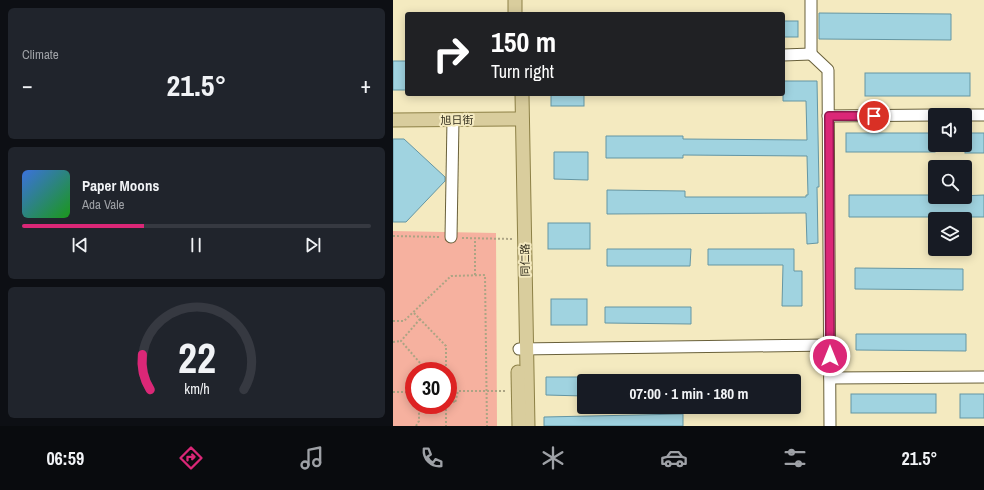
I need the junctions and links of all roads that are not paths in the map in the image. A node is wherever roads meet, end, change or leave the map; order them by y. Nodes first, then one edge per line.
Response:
1 (515, 0) edge
2 (521, 0) edge
3 (811, 0) edge
4 (515, 12) edge
5 (521, 12) edge
6 (811, 54) junction
7 (785, 55) edge
8 (516, 96) edge
9 (522, 96) edge
10 (972, 115) edge
11 (984, 115) edge
12 (829, 116) junction
13 (928, 116) edge
14 (393, 120) edge
15 (453, 120) junction
16 (519, 120) junction
17 (451, 237) dead end
18 (830, 345) junction
19 (522, 349) junction
20 (984, 377) edge
21 (830, 378) junction
22 (519, 426) edge
23 (528, 426) edge
24 (830, 426) edge

1 - 4 main road
2 - 5 main road
3 - 6 street
6 - 7 street
6 - 12 street
8 - 16 main road, 同仁路
9 - 16 main road, 同仁路
10 - 11 street
12 - 13 street
12 - 18 street
14 - 15 main road, 旭日街
15 - 16 main road, 旭日街
15 - 17 street
16 - 19 main road, 同仁路
18 - 19 street
18 - 21 street
19 - 22 main road, 同仁路
19 - 23 main road, 同仁路
20 - 21 street
21 - 24 street

